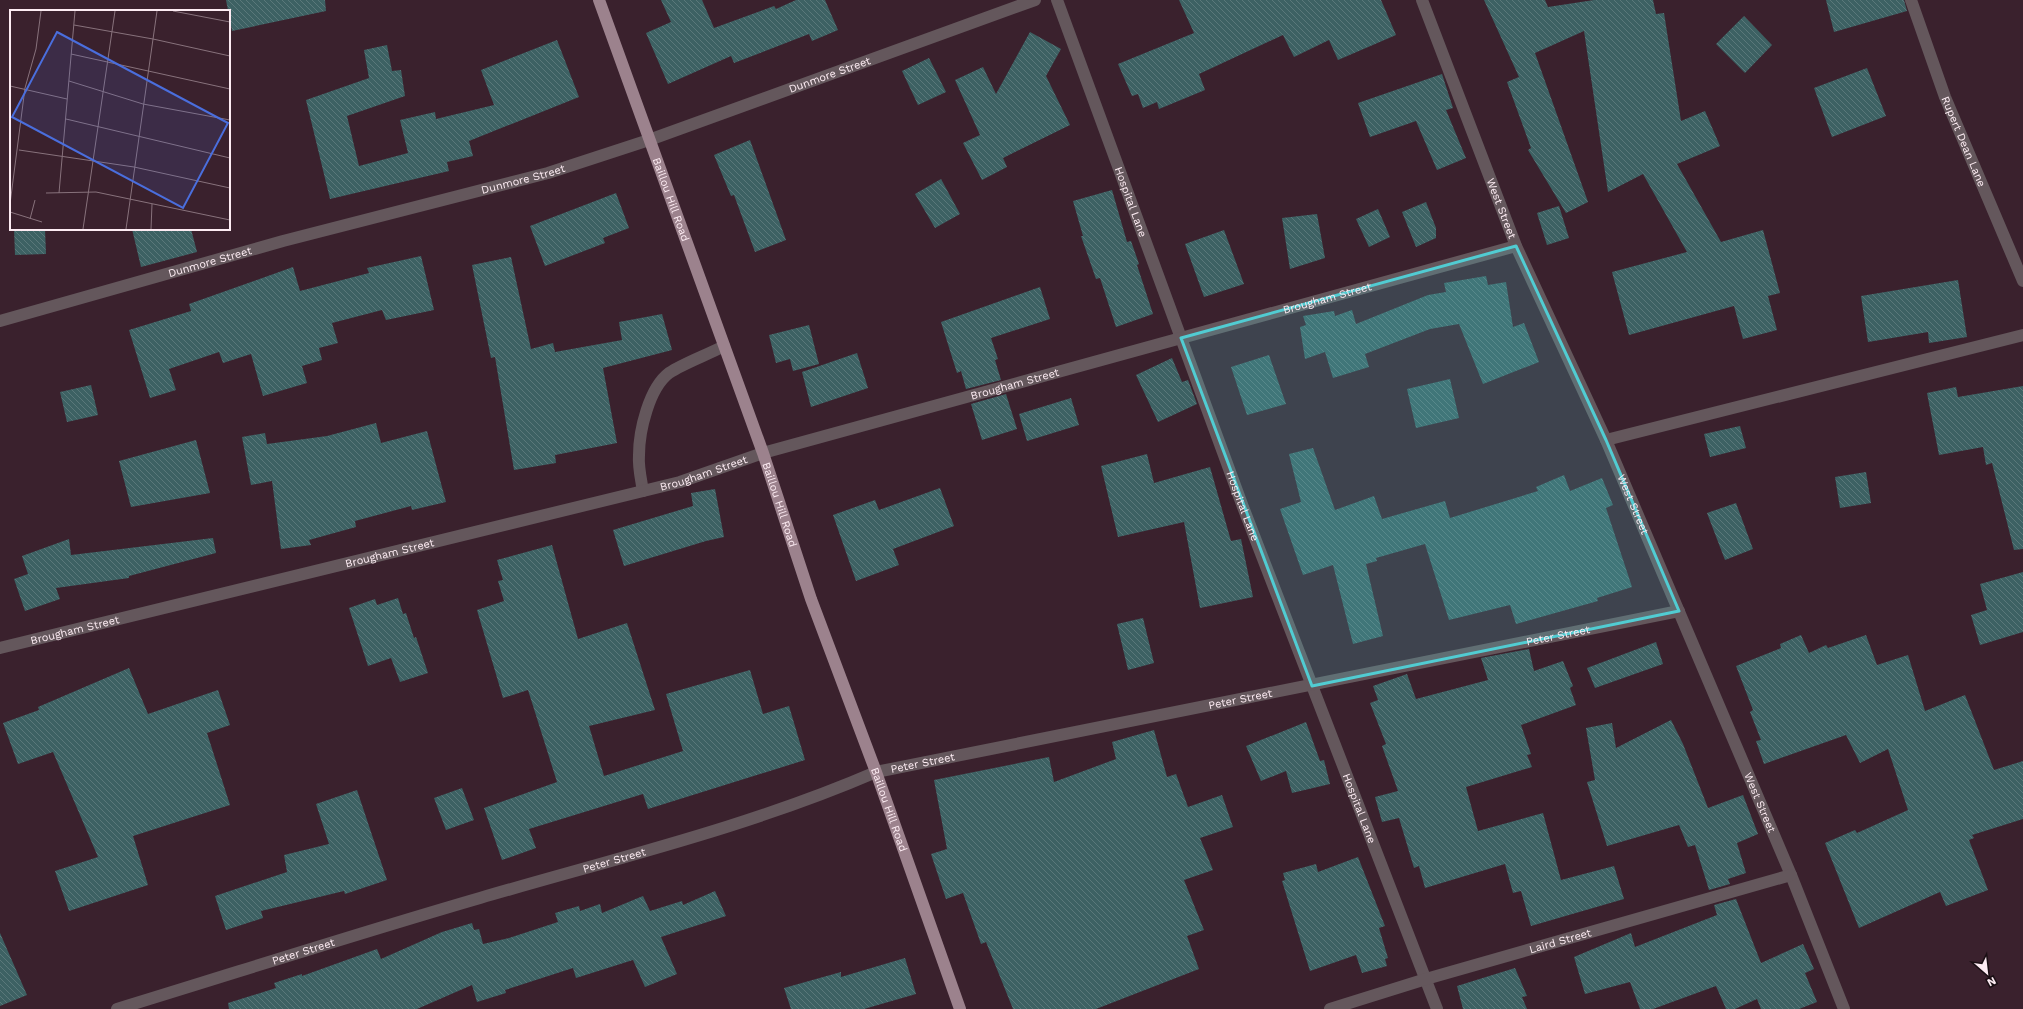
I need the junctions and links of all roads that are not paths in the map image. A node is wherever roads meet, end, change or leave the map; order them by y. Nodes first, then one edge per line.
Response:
1 (598, 0) edge
2 (1035, 0) edge
3 (1058, 0) edge
4 (1422, 0) edge
5 (1911, 0) edge
6 (649, 140) junction
7 (1516, 246) junction
8 (2023, 281) edge
9 (0, 321) edge
10 (2023, 335) edge
11 (1181, 338) junction
12 (724, 346) junction
13 (1606, 440) junction
14 (763, 453) junction
15 (643, 491) junction
16 (1679, 610) junction
17 (0, 648) edge
18 (1312, 686) junction
19 (876, 772) junction
20 (1792, 876) junction
21 (1426, 979) junction
22 (117, 1009) edge
23 (960, 1009) edge
24 (1330, 1009) edge
25 (1437, 1009) edge
26 (1844, 1009) edge

1 - 6 main road, Baillou Hill Road
2 - 6 street, Dunmore Street
3 - 11 street, Hospital Lane
4 - 7 street, West Street
5 - 8 street, Rupert Dean Lane
6 - 9 street, Dunmore Street
6 - 12 main road, Baillou Hill Road
7 - 11 street, Brougham Street
7 - 13 street, West Street
10 - 13 street
11 - 14 street, Brougham Street
11 - 18 street, Hospital Lane
12 - 14 main road, Baillou Hill Road
12 - 15 street
13 - 16 street, West Street
14 - 15 street, Brougham Street
14 - 19 main road, Baillou Hill Road
15 - 17 street, Brougham Street
16 - 18 street, Peter Street
16 - 20 street, West Street
18 - 19 street, Peter Street
18 - 21 street, Hospital Lane
19 - 22 street, Peter Street
19 - 23 main road, Baillou Hill Road
20 - 21 street, Laird Street
20 - 26 street, West Street
21 - 24 street, Laird Street
21 - 25 street, Hospital Lane

